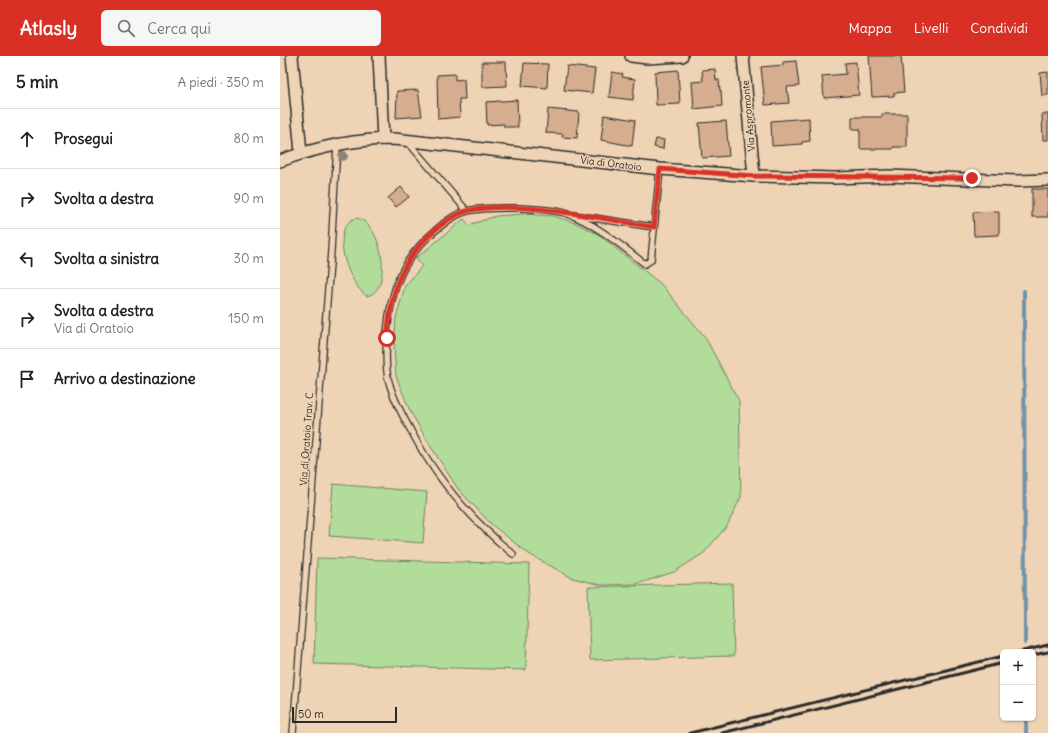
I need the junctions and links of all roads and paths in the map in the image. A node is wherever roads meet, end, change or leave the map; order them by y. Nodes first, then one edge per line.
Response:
1 (292, 56) edge
2 (379, 56) edge
3 (631, 56) edge
4 (682, 56) edge
5 (743, 56) edge
6 (383, 139) junction
7 (405, 140) junction
8 (337, 146) junction
9 (301, 153) junction
10 (280, 161) edge
11 (660, 169) junction
12 (754, 176) junction
13 (1048, 180) edge
14 (467, 211) junction
15 (568, 214) junction
16 (654, 227) junction
17 (513, 554) dead end
18 (293, 733) edge

1 - 9 street
2 - 6 street
3 - 4 street
5 - 12 street, Via Aspromonte
6 - 7 street, Via di Oratoio
6 - 8 street, Via di Oratoio
7 - 11 street, Via di Oratoio
7 - 14 lane
8 - 9 street, Via di Oratoio
8 - 18 lane, Via di Oratoio Trav. C
9 - 10 street, Via di Oratoio
11 - 12 street, Via di Oratoio
11 - 16 lane
12 - 13 street, Via di Oratoio
14 - 15 lane
14 - 17 lane
15 - 16 lane
15 - 16 lane

